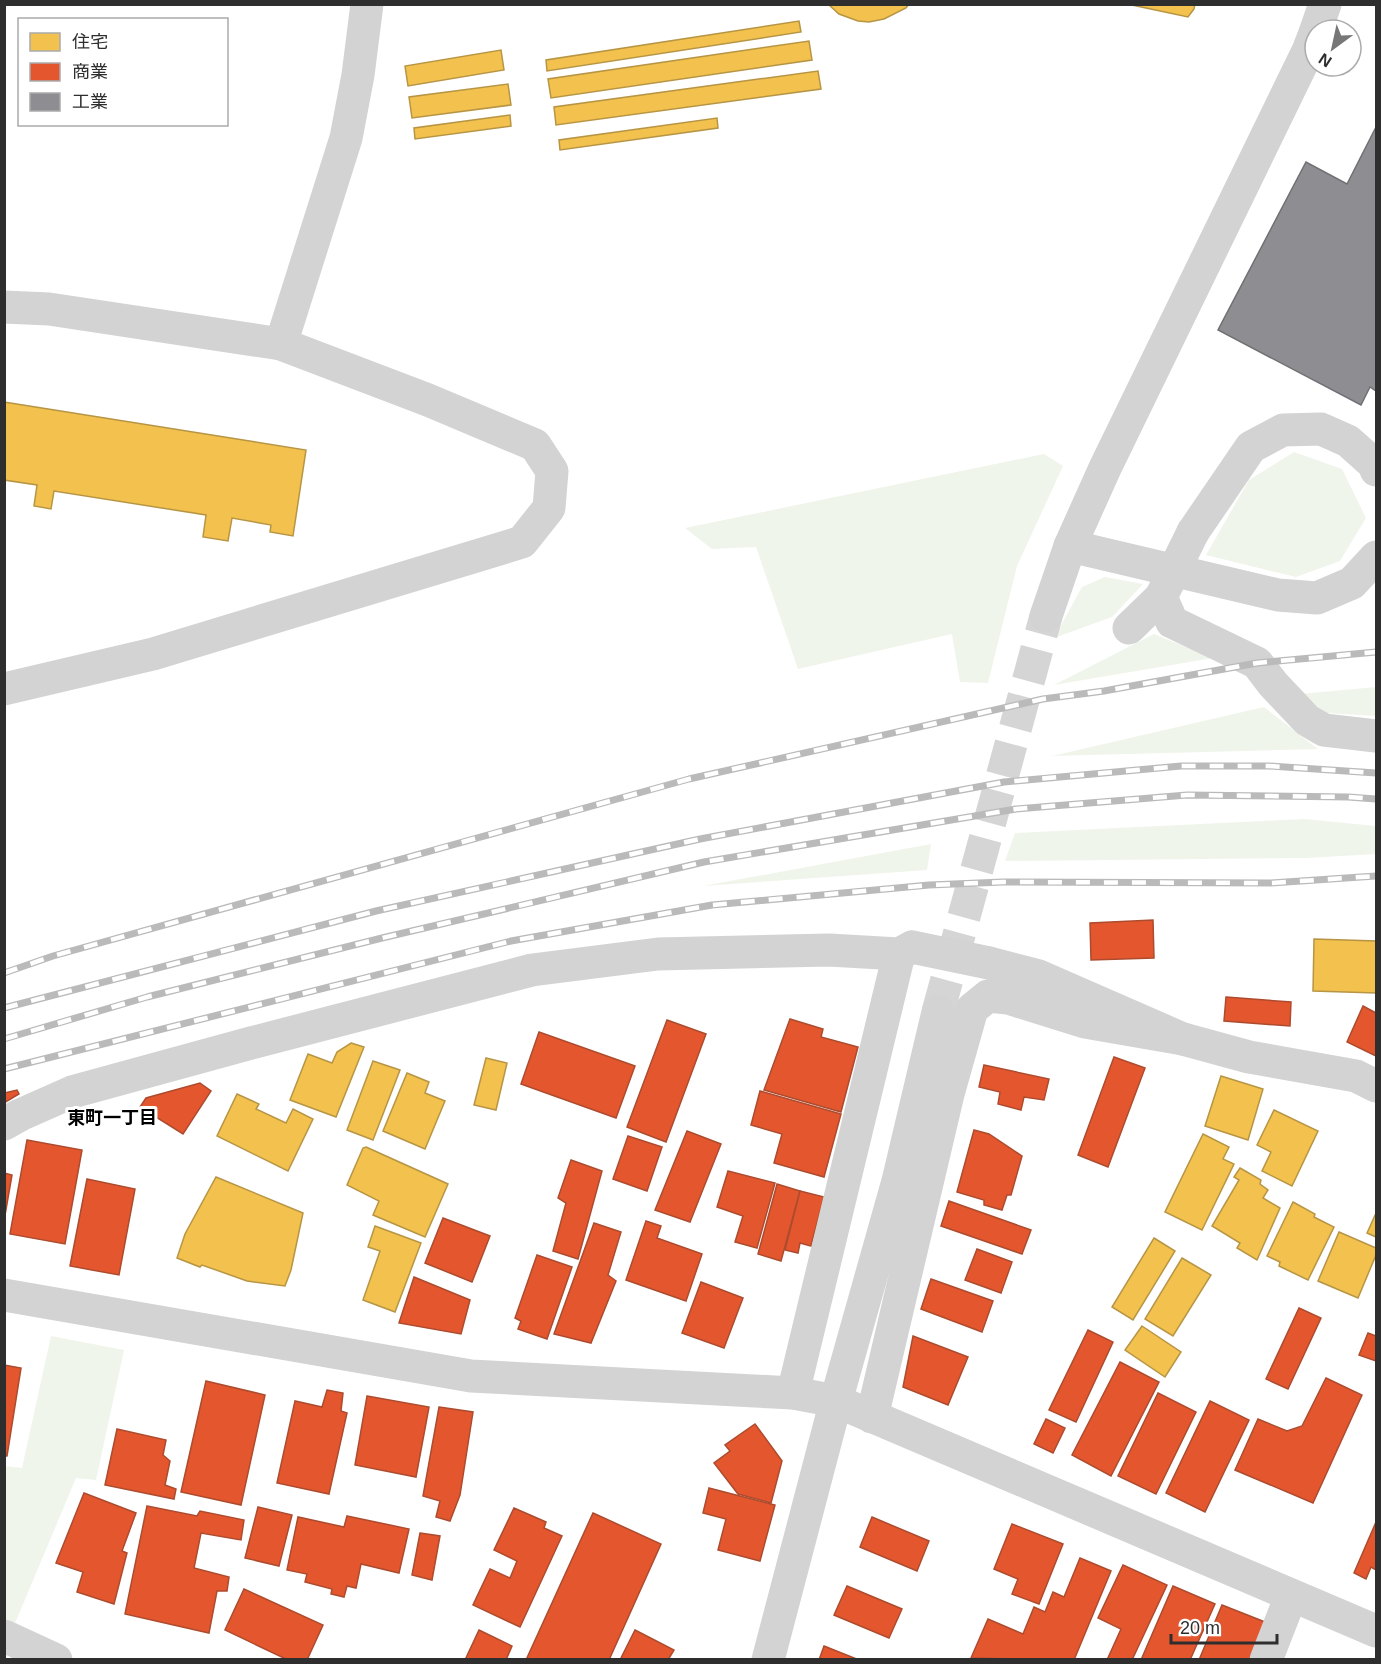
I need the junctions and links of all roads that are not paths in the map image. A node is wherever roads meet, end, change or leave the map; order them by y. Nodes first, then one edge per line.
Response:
1 (367, 4) edge
2 (1303, 61) edge
3 (4, 307) edge
4 (281, 344) junction
5 (1377, 470) edge
6 (1071, 546) junction
7 (1377, 557) edge
8 (1161, 597) junction
9 (1046, 616) tunnel mouth
10 (1129, 628) dead end
11 (4, 689) edge
12 (1377, 736) edge
13 (905, 951) junction
14 (938, 1012) tunnel mouth
15 (1183, 1039) junction
16 (1377, 1086) edge
17 (4, 1124) edge
18 (4, 1295) edge
19 (793, 1393) junction
20 (836, 1401) junction
21 (872, 1417) junction
22 (1291, 1596) junction
23 (1377, 1631) edge
24 (4, 1636) edge
25 (56, 1659) edge
26 (768, 1659) edge
27 (1266, 1659) edge

1 - 4 street
2 - 6 street
3 - 4 street
4 - 11 street
5 - 8 street, bridge
6 - 7 street
6 - 9 street
8 - 10 street
8 - 12 street
13 - 15 street, bridge
13 - 17 street
13 - 19 street
14 - 20 street
15 - 16 street
15 - 21 street
18 - 19 street
19 - 20 street
20 - 21 street
20 - 26 street
21 - 22 street
22 - 23 street
22 - 27 street
24 - 25 street

